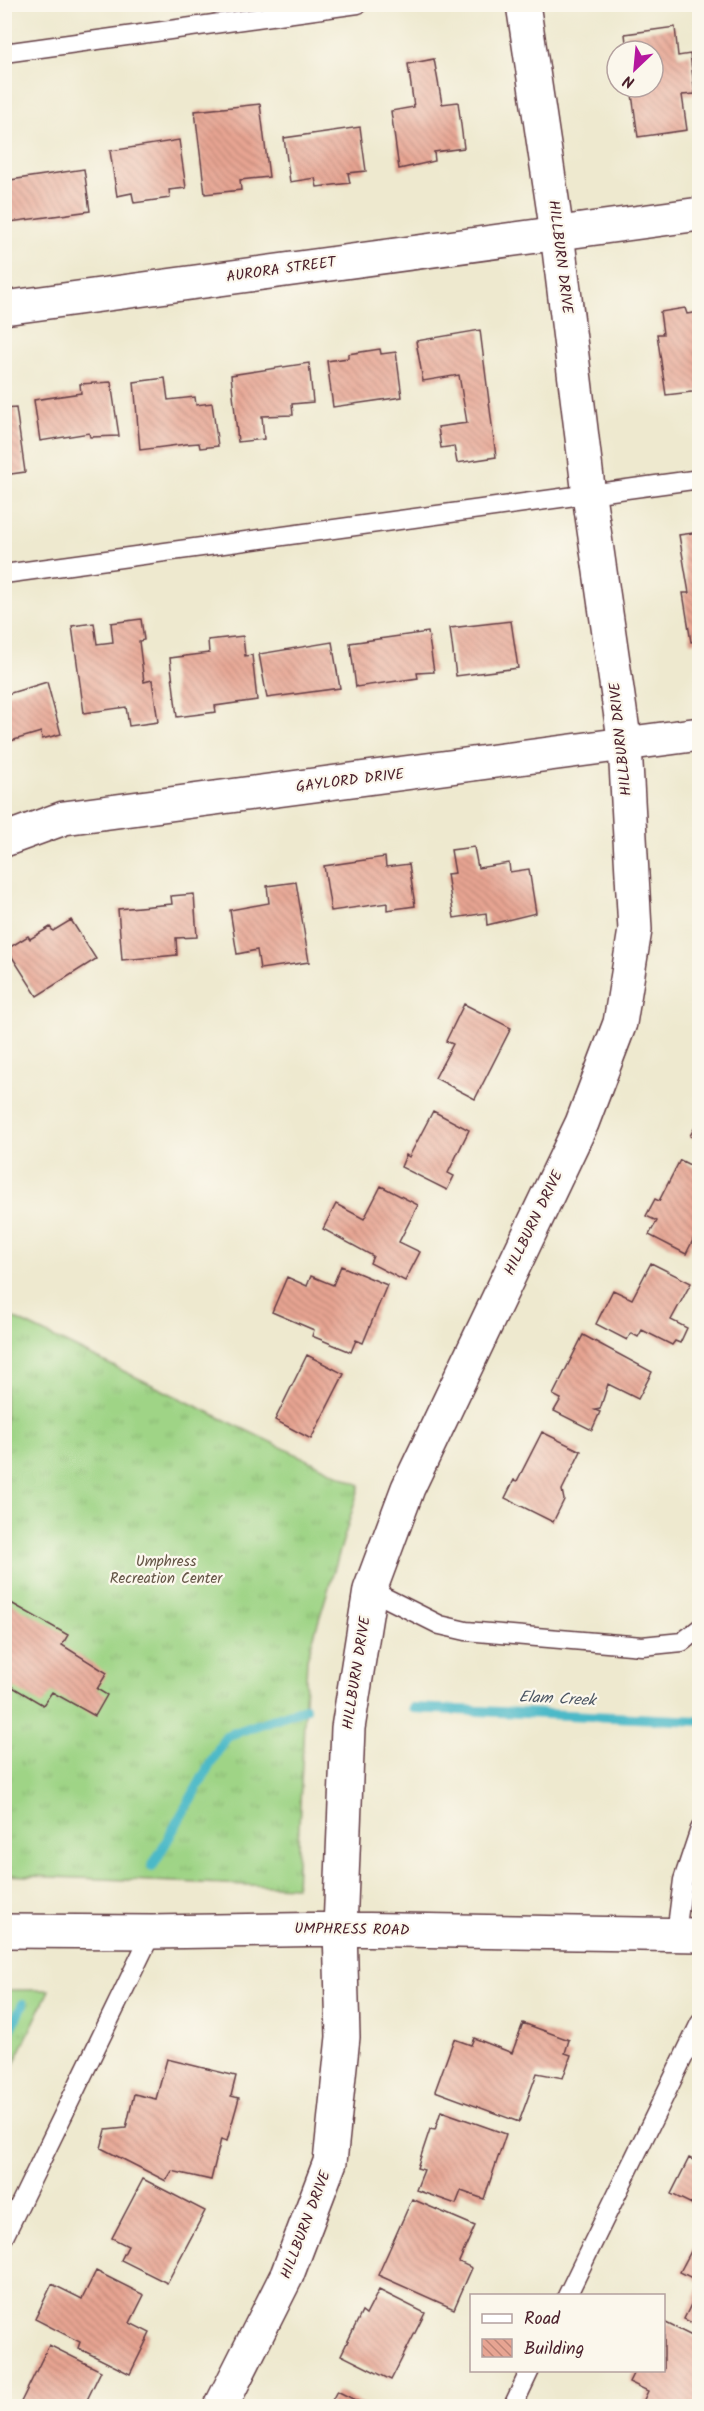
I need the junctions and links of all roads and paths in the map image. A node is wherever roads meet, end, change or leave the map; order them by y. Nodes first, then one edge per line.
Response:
1 (358, 4) edge
2 (524, 4) edge
3 (4, 53) edge
4 (699, 214) edge
5 (557, 233) junction
6 (4, 308) edge
7 (699, 479) edge
8 (588, 495) junction
9 (4, 574) edge
10 (699, 734) edge
11 (625, 745) junction
12 (4, 840) edge
13 (370, 1590) junction
14 (699, 1628) edge
15 (699, 1829) edge
16 (340, 1929) junction
17 (4, 1931) edge
18 (152, 1932) junction
19 (688, 1934) edge
20 (699, 2024) edge
21 (4, 2237) edge
22 (567, 2294) edge
23 (529, 2372) edge
24 (221, 2406) edge
25 (513, 2406) edge

1 - 3 lane
2 - 5 street, HILLBURN DRIVE
4 - 5 street, AURORA STREET
5 - 6 street, AURORA STREET
5 - 8 street, HILLBURN DRIVE
7 - 8 lane
8 - 9 lane
8 - 11 street, HILLBURN DRIVE
10 - 11 street, GAYLORD DRIVE
11 - 12 street, GAYLORD DRIVE
11 - 13 street, HILLBURN DRIVE
13 - 14 lane
13 - 16 street, HILLBURN DRIVE
15 - 19 lane
16 - 18 street, UMPHRESS ROAD
16 - 19 street, UMPHRESS ROAD
16 - 24 street, HILLBURN DRIVE
17 - 18 street, UMPHRESS ROAD
18 - 21 lane
20 - 22 lane
23 - 25 lane

